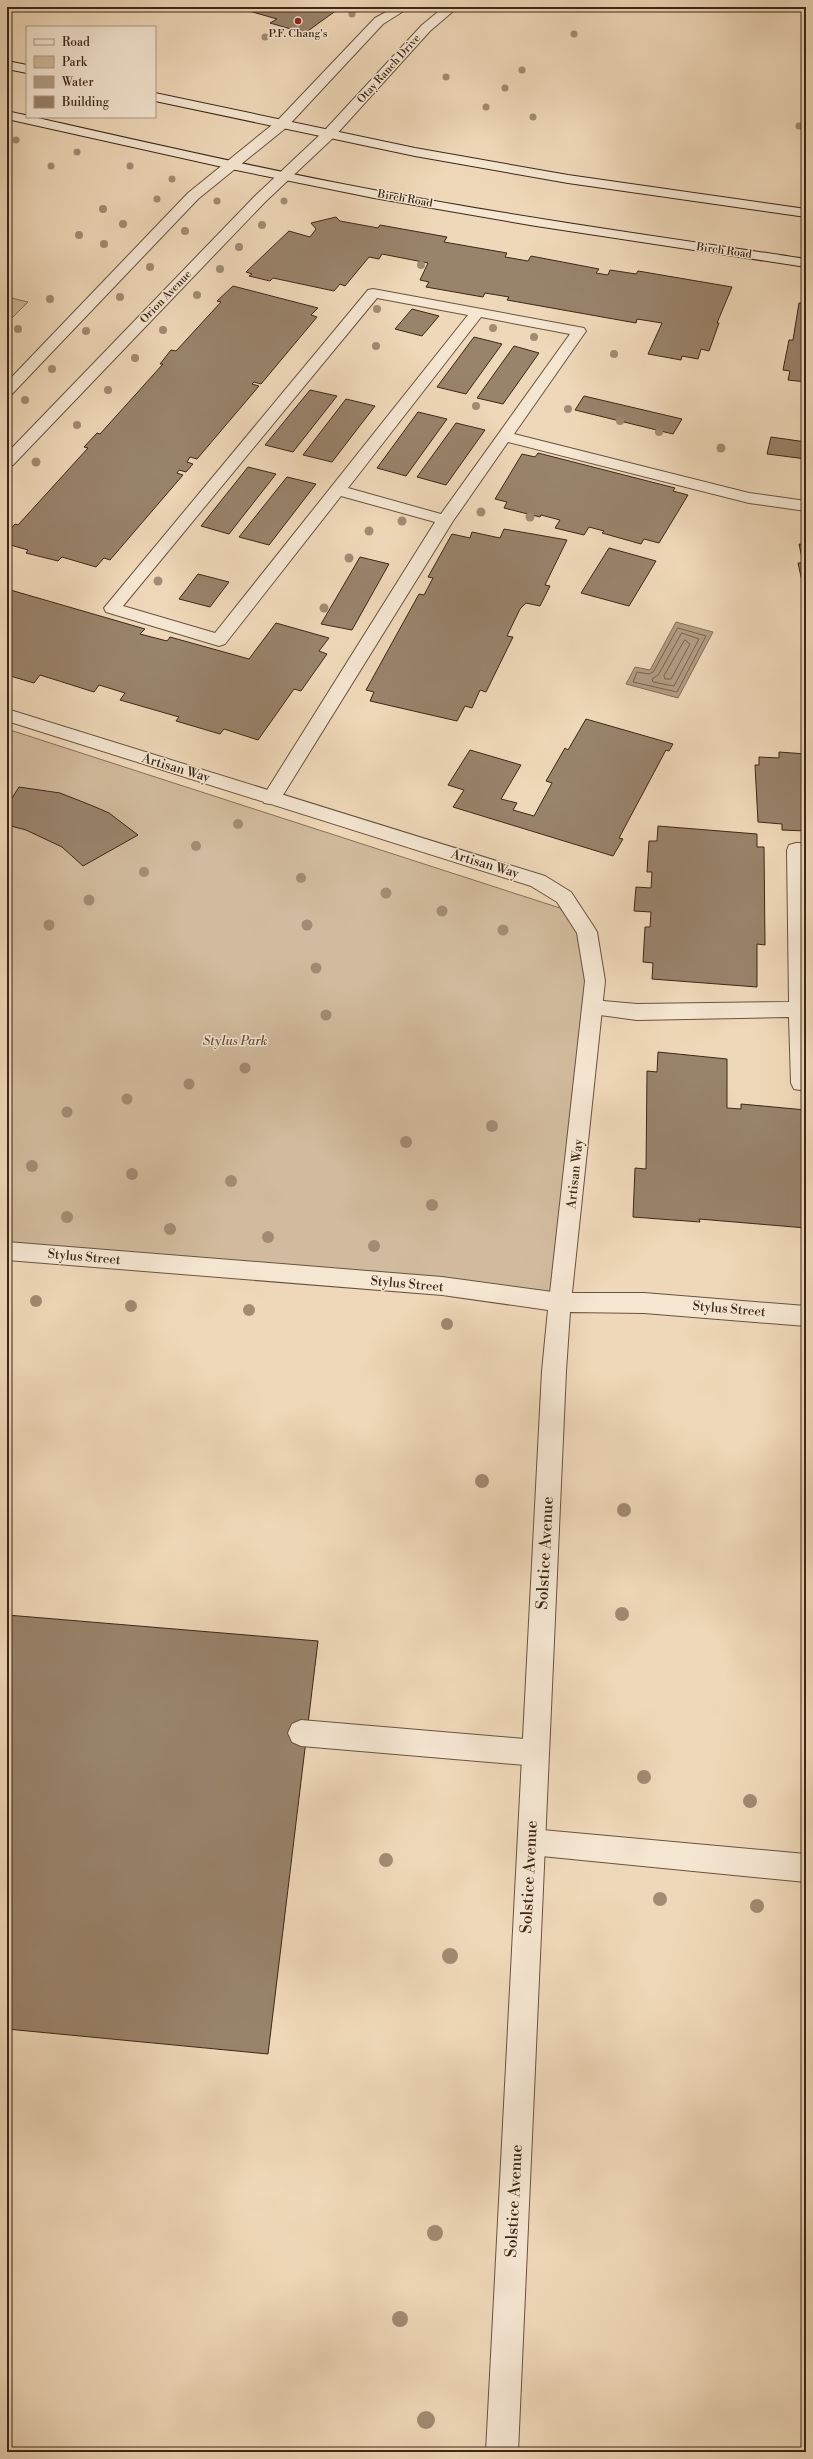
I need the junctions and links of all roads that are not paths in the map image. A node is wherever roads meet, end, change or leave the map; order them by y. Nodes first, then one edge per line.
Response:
1 (404, 7) edge
2 (452, 7) edge
3 (7, 65) edge
4 (26, 69) edge
5 (156, 97) edge
6 (7, 115) edge
7 (282, 124) junction
8 (329, 134) junction
9 (231, 165) junction
10 (284, 176) junction
11 (806, 213) edge
12 (806, 263) edge
13 (478, 312) junction
14 (7, 391) edge
15 (506, 437) junction
16 (7, 462) edge
17 (337, 490) junction
18 (806, 506) edge
19 (445, 520) junction
20 (7, 715) edge
21 (271, 798) junction
22 (806, 850) edge
23 (592, 1008) junction
24 (800, 1009) junction
25 (806, 1084) edge
26 (7, 1251) edge
27 (560, 1302) junction
28 (806, 1316) edge
29 (301, 1733) dead end
30 (536, 1753) junction
31 (531, 1842) junction
32 (806, 1868) edge
33 (502, 2452) edge

1 - 7 street
2 - 8 street, Otay Ranch Drive
3 - 4 street
5 - 7 street
6 - 9 street, Birch Road
7 - 8 street
7 - 9 street
8 - 10 street, Orion Avenue
8 - 11 street
9 - 10 street, Birch Road
9 - 14 street
10 - 12 street, Birch Road
10 - 16 street, Orion Avenue
13 - 15 street
13 - 17 street
13 - 17 street
15 - 18 street
15 - 19 street
17 - 19 street
19 - 21 street
20 - 21 street, Artisan Way
21 - 23 street, Artisan Way
22 - 24 street
23 - 24 street
23 - 27 street, Artisan Way
24 - 25 street
26 - 27 street, Stylus Street
27 - 28 street, Stylus Street
27 - 30 street, Solstice Avenue
29 - 30 street
30 - 31 street, Solstice Avenue
31 - 32 street
31 - 33 street, Solstice Avenue

